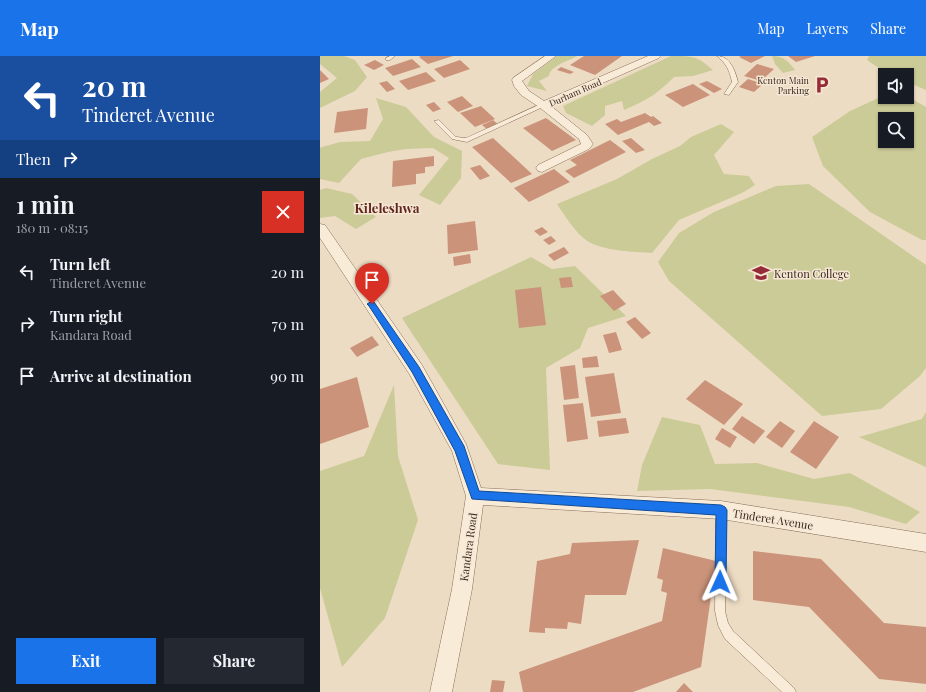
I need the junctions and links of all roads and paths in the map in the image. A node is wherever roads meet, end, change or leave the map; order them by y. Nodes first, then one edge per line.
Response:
1 (550, 56) edge
2 (656, 56) edge
3 (719, 56) edge
4 (727, 94) dead end
5 (543, 105) junction
6 (437, 121) dead end
7 (542, 168) dead end
8 (320, 228) edge
9 (475, 496) junction
10 (721, 510) junction
11 (926, 543) edge
12 (441, 692) edge
13 (790, 692) edge

1 - 5 street, Durham Road
2 - 5 street, Durham Road
3 - 4 lane
5 - 6 lane
5 - 7 street
8 - 9 street, Kandara Road
9 - 10 street, Tinderet Avenue
9 - 12 street, Kandara Road
10 - 11 street, Tinderet Avenue
10 - 13 lane

